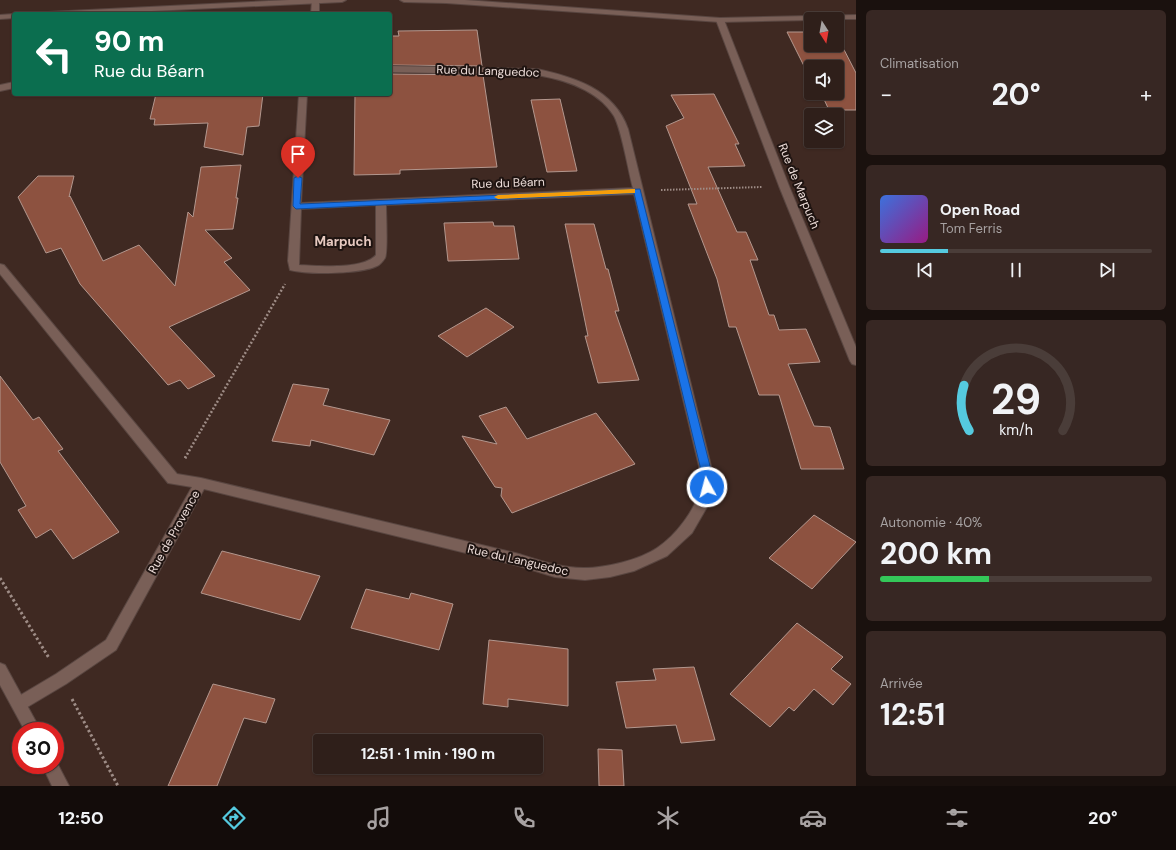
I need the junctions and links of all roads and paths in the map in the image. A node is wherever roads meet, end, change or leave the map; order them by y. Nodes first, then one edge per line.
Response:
1 (342, 0) edge
2 (404, 0) edge
3 (315, 1) edge
4 (89, 12) edge
5 (315, 12) edge
6 (12, 16) edge
7 (0, 17) edge
8 (856, 17) edge
9 (720, 20) junction
10 (392, 69) edge
11 (12, 85) edge
12 (0, 88) edge
13 (303, 96) edge
14 (784, 186) junction
15 (637, 191) junction
16 (381, 202) junction
17 (296, 206) junction
18 (0, 267) edge
19 (294, 268) junction
20 (856, 361) edge
21 (173, 479) junction
22 (201, 483) junction
23 (0, 670) edge
24 (19, 704) junction
25 (28, 722) edge
26 (55, 774) edge
27 (61, 786) edge

1 - 3 street
2 - 9 street
3 - 4 street
3 - 5 street
6 - 7 street
8 - 9 street
9 - 14 street, Rue de Marpuch
10 - 15 street, Rue du Languedoc
11 - 12 street
13 - 17 street
14 - 15 path
14 - 20 street, Rue de Marpuch
15 - 16 street, Rue du Béarn
15 - 22 street, Rue du Languedoc
16 - 17 street, Rue du Béarn
16 - 19 street
17 - 19 street
18 - 21 street
19 - 21 path
21 - 22 street, Rue de Provence
22 - 24 street, Rue de Provence
23 - 24 street
24 - 25 street
26 - 27 street

